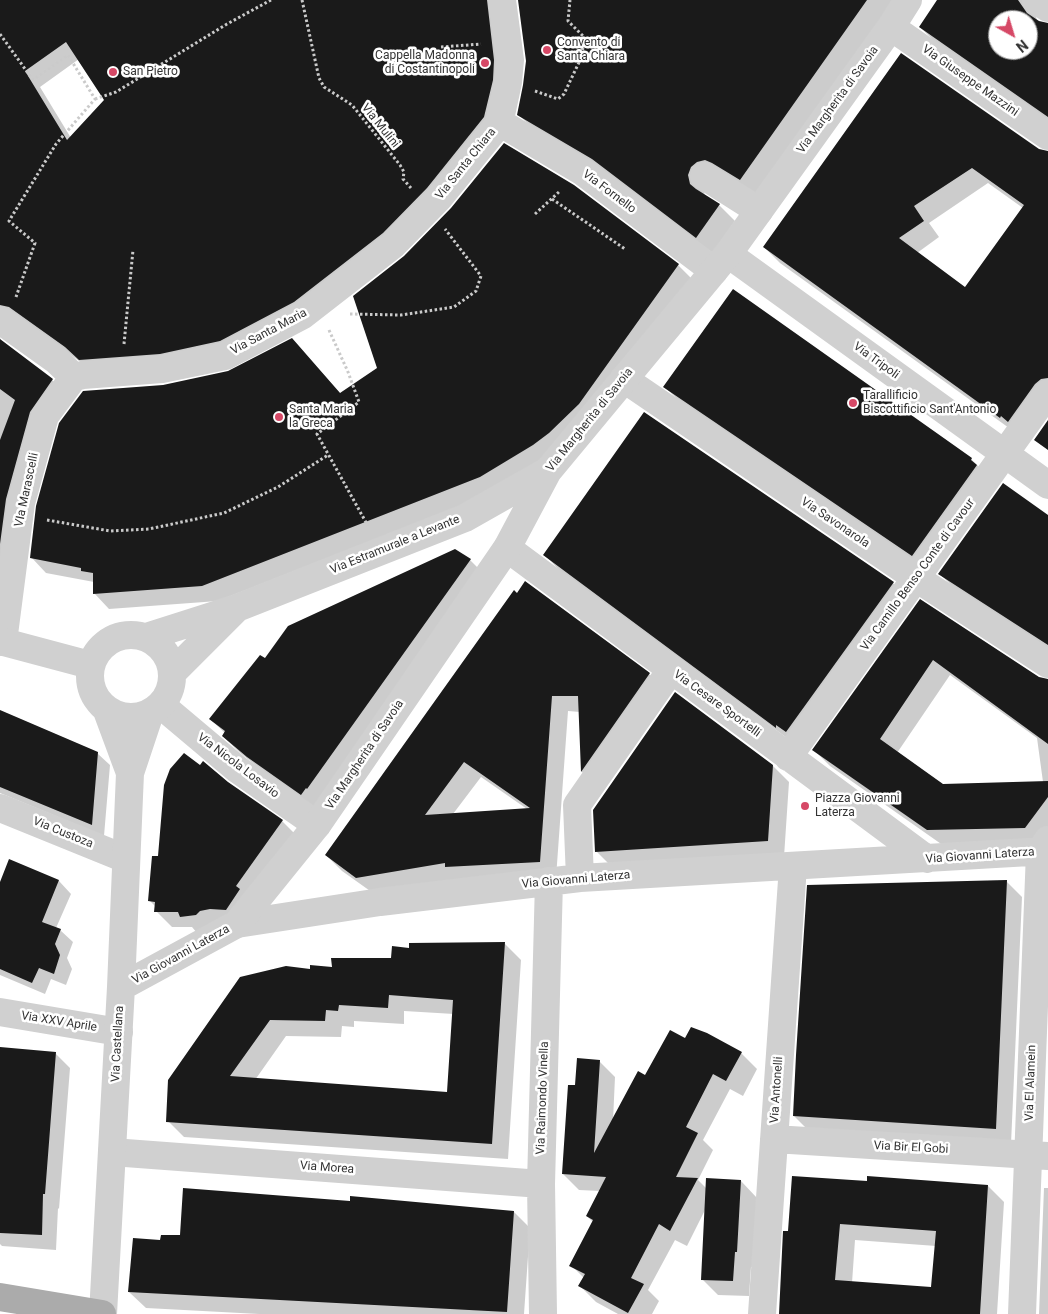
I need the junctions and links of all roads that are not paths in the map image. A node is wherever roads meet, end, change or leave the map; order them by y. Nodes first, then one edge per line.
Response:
1 (502, 0) edge
2 (908, 0) edge
3 (1036, 0) edge
4 (1048, 8) edge
5 (891, 27) junction
6 (499, 122) junction
7 (1048, 136) edge
8 (704, 176) dead end
9 (429, 208) joint
10 (759, 210) junction
11 (721, 263) junction
12 (3, 322) edge
13 (74, 377) junction
14 (624, 379) junction
15 (1048, 393) edge
16 (1005, 454) junction
17 (548, 471) junction
18 (1048, 485) edge
19 (507, 548) junction
20 (916, 578) junction
21 (237, 608) junction
22 (146, 637) junction
23 (2, 642) edge
24 (1048, 664) edge
25 (90, 665) junction
26 (671, 670) junction
27 (172, 673) junction
28 (156, 709) junction
29 (107, 711) junction
30 (788, 757) junction
31 (130, 773) junction
32 (0, 808) edge
33 (317, 825) junction
34 (1045, 848) edge
35 (126, 859) junction
36 (927, 859) junction
37 (793, 866) junction
38 (580, 878) junction
39 (549, 881) junction
40 (237, 924) junction
41 (121, 987) junction
42 (0, 1012) edge
43 (119, 1032) junction
44 (774, 1139) junction
45 (112, 1152) junction
46 (1038, 1155) edge
47 (541, 1184) junction
48 (0, 1298) edge
49 (103, 1314) edge
50 (543, 1314) edge
51 (762, 1314) edge
52 (1022, 1314) edge

1 - 6 street, Via Santa Chiara
2 - 5 street, Via Margherita di Savoia
3 - 4 street
5 - 7 street, Via Giuseppe Mazzini
5 - 10 street, Via Margherita di Savoia
6 - 9 street, Via Santa Chiara
6 - 11 street, Via Fornello
8 - 10 street
9 - 13 street, Via Santa Maria
10 - 11 street, Via Margherita di Savoia
11 - 14 street, Via Margherita di Savoia
11 - 16 street, Via Tripoli
12 - 13 street
13 - 23 street, VIa Marascelli
14 - 17 street, Via Margherita di Savoia
14 - 20 street, Via Savonarola
15 - 16 street, Via Camillo Benso Conte di Cavour
16 - 18 street, Via Tripoli
16 - 20 street, Via Camillo Benso Conte di Cavour
17 - 19 street, Via Margherita di Savoia
17 - 21 street, Via Estramurale a Levante
19 - 26 street, Via Cesare Sportelli
19 - 33 street, Via Margherita di Savoia
20 - 24 street, Via Savonarola
20 - 30 street, Via Camillo Benso Conte di Cavour
21 - 22 street, Via Estramurale a Levante
21 - 27 street, Via Estramurale a Levante
22 - 25 street
22 - 27 street
23 - 25 street
25 - 29 street
26 - 30 street, Via Cesare Sportelli
26 - 38 street
27 - 28 street
28 - 29 street
28 - 31 street, Via Castellana
28 - 33 street, Via Nicola Losavio
29 - 31 street, Via Castellana
30 - 36 street, Via Cesare Sportelli
31 - 35 street, Via Castellana
32 - 35 street, Via Custoza
33 - 40 street, Via Margherita di Savoia
34 - 36 street, Via Giovanni Laterza
34 - 46 street, Via El Alamein
35 - 41 street, Via Castellana
36 - 37 street, Via Giovanni Laterza
37 - 38 street, Via Giovanni Laterza
37 - 44 street, Via Antonelli
38 - 39 street, Via Giovanni Laterza
39 - 40 street, Via Giovanni Laterza
39 - 47 street, Via Raimondo Vinella
40 - 41 street, Via Giovanni Laterza
41 - 43 street, Via Castellana
42 - 43 street, Via XXV Aprile
43 - 45 street, Via Castellana
44 - 46 street, Via Bir El Gobi
44 - 51 street, Via Antonelli
45 - 47 street, Via Morea
45 - 49 street, Via Castellana
46 - 52 street, Via El Alamein
47 - 50 street, Via Raimondo Vinella
48 - 49 main road

